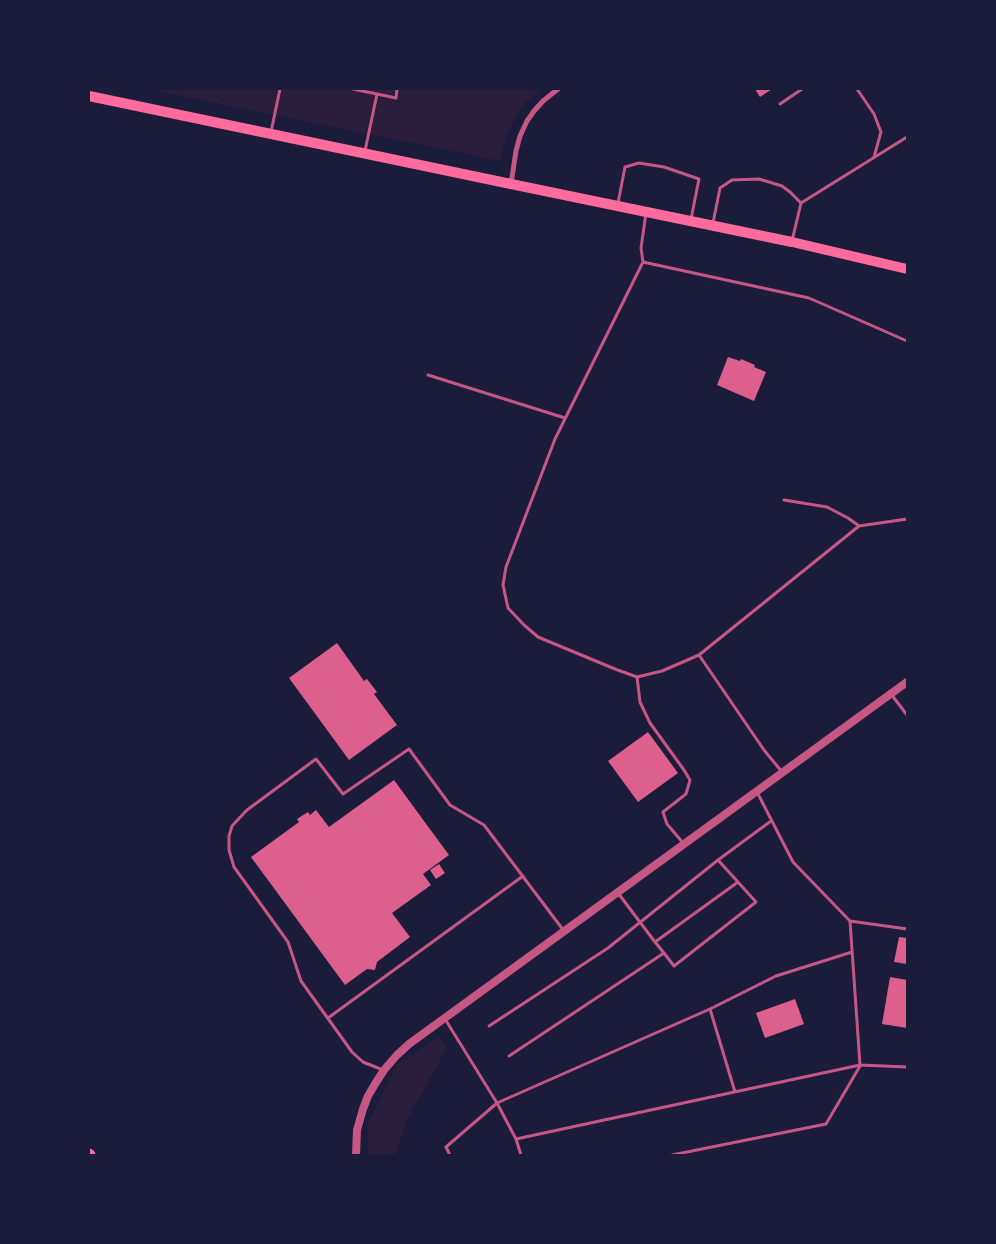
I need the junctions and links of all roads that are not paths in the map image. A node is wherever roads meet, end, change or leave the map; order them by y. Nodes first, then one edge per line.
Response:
1 (280, 89) edge
2 (353, 89) edge
3 (397, 89) edge
4 (558, 89) edge
5 (802, 89) edge
6 (857, 89) edge
7 (377, 94) junction
8 (89, 96) edge
9 (780, 104) dead end
10 (271, 134) junction
11 (907, 137) edge
12 (364, 154) junction
13 (874, 157) junction
14 (511, 184) junction
15 (801, 203) junction
16 (618, 206) junction
17 (646, 212) junction
18 (690, 221) junction
19 (713, 226) junction
20 (792, 242) junction
21 (643, 262) junction
22 (907, 269) edge
23 (907, 341) edge
24 (428, 375) dead end
25 (566, 418) junction
26 (784, 500) dead end
27 (907, 520) edge
28 (859, 526) junction
29 (699, 655) junction
30 (638, 677) junction
31 (907, 682) edge
32 (890, 694) junction
33 (907, 715) edge
34 (782, 773) junction
35 (756, 792) junction
36 (772, 821) junction
37 (685, 845) junction
38 (718, 860) junction
39 (523, 876) junction
40 (738, 882) junction
41 (618, 893) junction
42 (850, 921) junction
43 (639, 922) junction
44 (907, 929) edge
45 (564, 931) junction
46 (655, 942) junction
47 (852, 952) junction
48 (664, 954) junction
49 (710, 1009) junction
50 (328, 1018) junction
51 (444, 1018) junction
52 (489, 1026) dead end
53 (509, 1056) dead end
54 (860, 1065) junction
55 (907, 1068) edge
56 (384, 1070) junction
57 (736, 1092) junction
58 (497, 1103) junction
59 (516, 1139) junction
60 (356, 1153) edge
61 (450, 1155) edge
62 (521, 1155) edge
63 (672, 1155) edge

1 - 10 lane
2 - 7 lane
3 - 7 lane
4 - 14 street
5 - 9 lane
6 - 13 lane
7 - 12 lane
8 - 10 main road
10 - 12 main road
11 - 13 lane
12 - 14 main road
13 - 15 lane
14 - 16 main road
15 - 19 lane
15 - 20 lane
16 - 17 main road
16 - 18 lane
17 - 18 main road
17 - 21 lane
18 - 19 main road
19 - 20 main road
20 - 22 main road
21 - 23 lane
21 - 25 lane
24 - 25 lane
25 - 30 lane
26 - 28 lane
27 - 28 lane
28 - 29 lane
29 - 30 lane
29 - 34 lane
30 - 37 lane
31 - 32 street
32 - 33 lane
32 - 34 street
34 - 35 street
35 - 36 lane
35 - 37 street
36 - 38 lane
36 - 42 lane
37 - 41 street
38 - 40 lane
38 - 43 lane
39 - 45 lane
39 - 50 lane
39 - 50 lane
40 - 46 lane
40 - 48 lane
41 - 43 lane
41 - 45 street
42 - 44 lane
42 - 47 lane
43 - 46 lane
43 - 52 lane
45 - 51 street
46 - 48 lane
47 - 49 lane
47 - 54 lane
48 - 53 lane
49 - 57 lane
49 - 58 lane
50 - 56 lane
51 - 56 street
51 - 58 lane
54 - 55 lane
54 - 57 lane
54 - 63 lane
56 - 60 street
57 - 59 lane
58 - 59 lane
58 - 61 lane
59 - 62 lane

